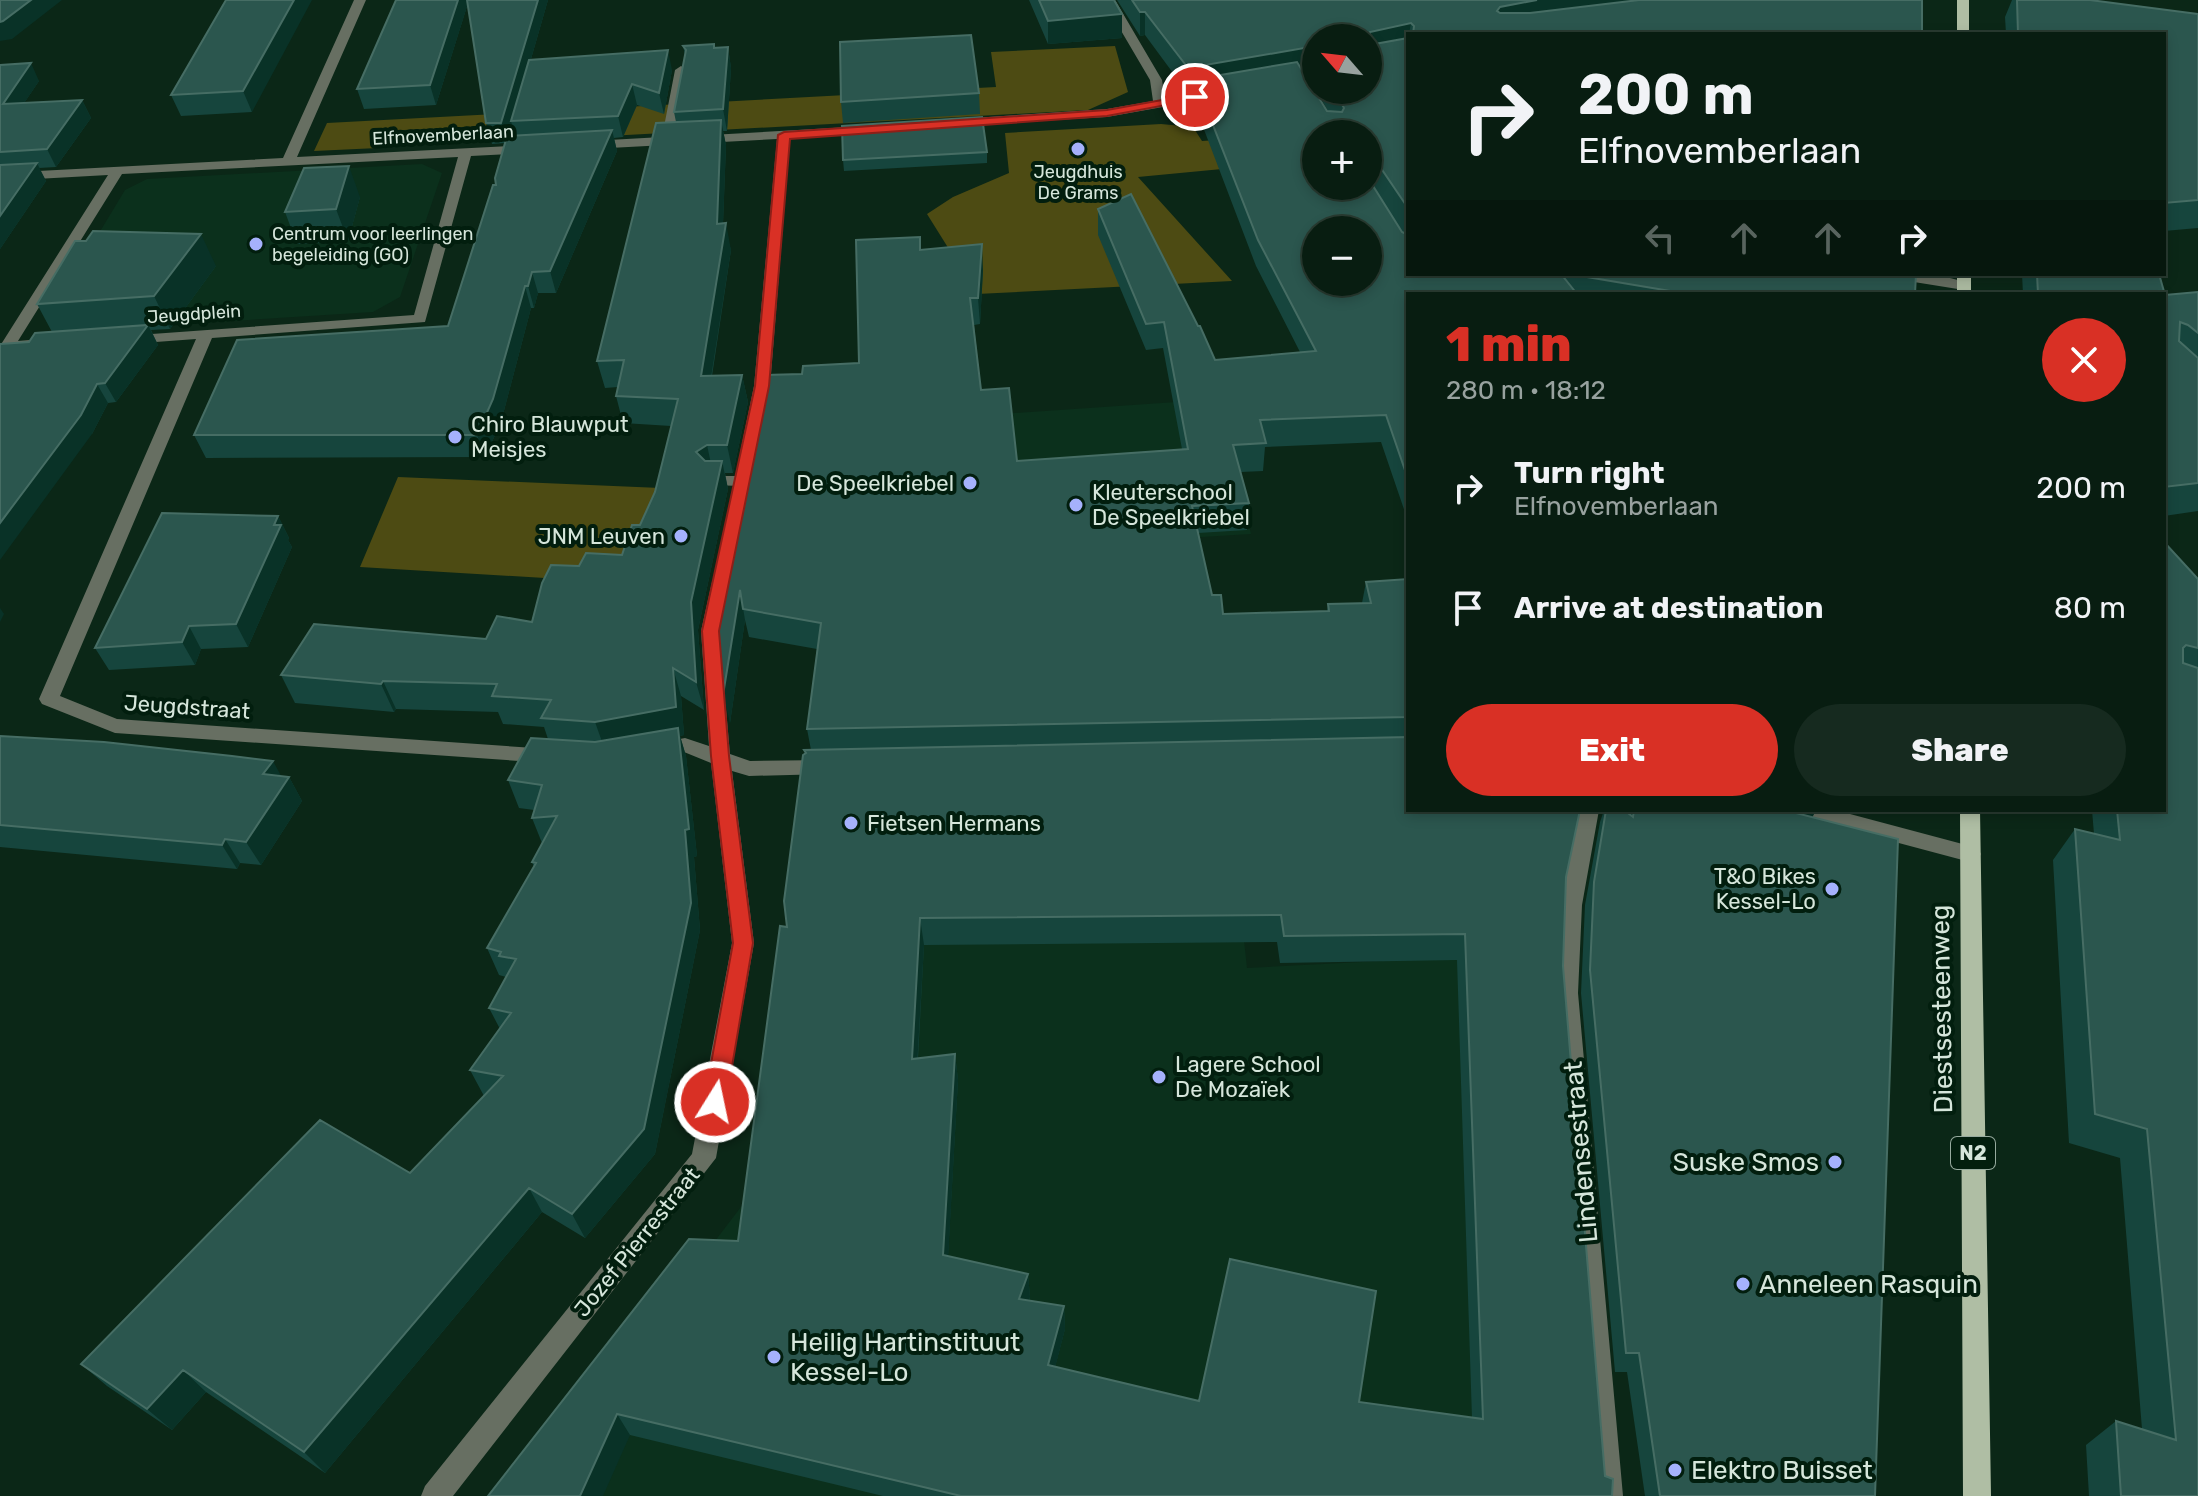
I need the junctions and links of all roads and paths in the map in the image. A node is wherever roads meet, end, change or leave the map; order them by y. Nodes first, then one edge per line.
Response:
1 (360, 0) edge
2 (1109, 0) edge
3 (1963, 0) edge
4 (1963, 32) edge
5 (681, 70) edge
6 (1300, 80) joint
7 (1302, 84) edge
8 (1270, 85) edge
9 (1240, 90) edge
10 (1160, 104) junction
11 (936, 125) edge
12 (875, 129) edge
13 (784, 135) junction
14 (668, 141) junction
15 (575, 146) edge
16 (544, 148) edge
17 (466, 152) junction
18 (289, 160) junction
19 (118, 170) junction
20 (0, 177) edge
21 (1903, 276) edge
22 (1964, 285) edge
23 (206, 334) junction
24 (114, 340) edge
25 (52, 344) edge
26 (713, 481) edge
27 (723, 571) edge
28 (632, 755) edge
29 (720, 756) junction
30 (573, 758) edge
31 (844, 767) edge
32 (1589, 812) edge
33 (1812, 812) edge
34 (1970, 812) edge
35 (1970, 854) junction
36 (435, 1496) edge
37 (1609, 1496) edge
38 (1977, 1496) edge

1 - 18 street
2 - 10 street
3 - 4 main road
5 - 14 street
6 - 7 street
6 - 8 street
9 - 10 street
10 - 11 street
12 - 13 street
13 - 14 street
13 - 26 street
14 - 15 street
16 - 17 street, Elfnovemberlaan
17 - 18 street, Elfnovemberlaan
17 - 23 street, Jeugdplein
18 - 19 street, Elfnovemberlaan
19 - 20 street, Elfnovemberlaan
19 - 25 street
21 - 22 street
23 - 24 street, Jeugdplein
23 - 30 street, Jeugdstraat
27 - 29 street, Jozef Pierrestraat
28 - 29 street
29 - 31 street
29 - 36 street, Jozef Pierrestraat
32 - 37 street, Lindensestraat
33 - 35 street
34 - 35 main road, Diestsesteenweg / N2
35 - 38 main road, Diestsesteenweg / N2

